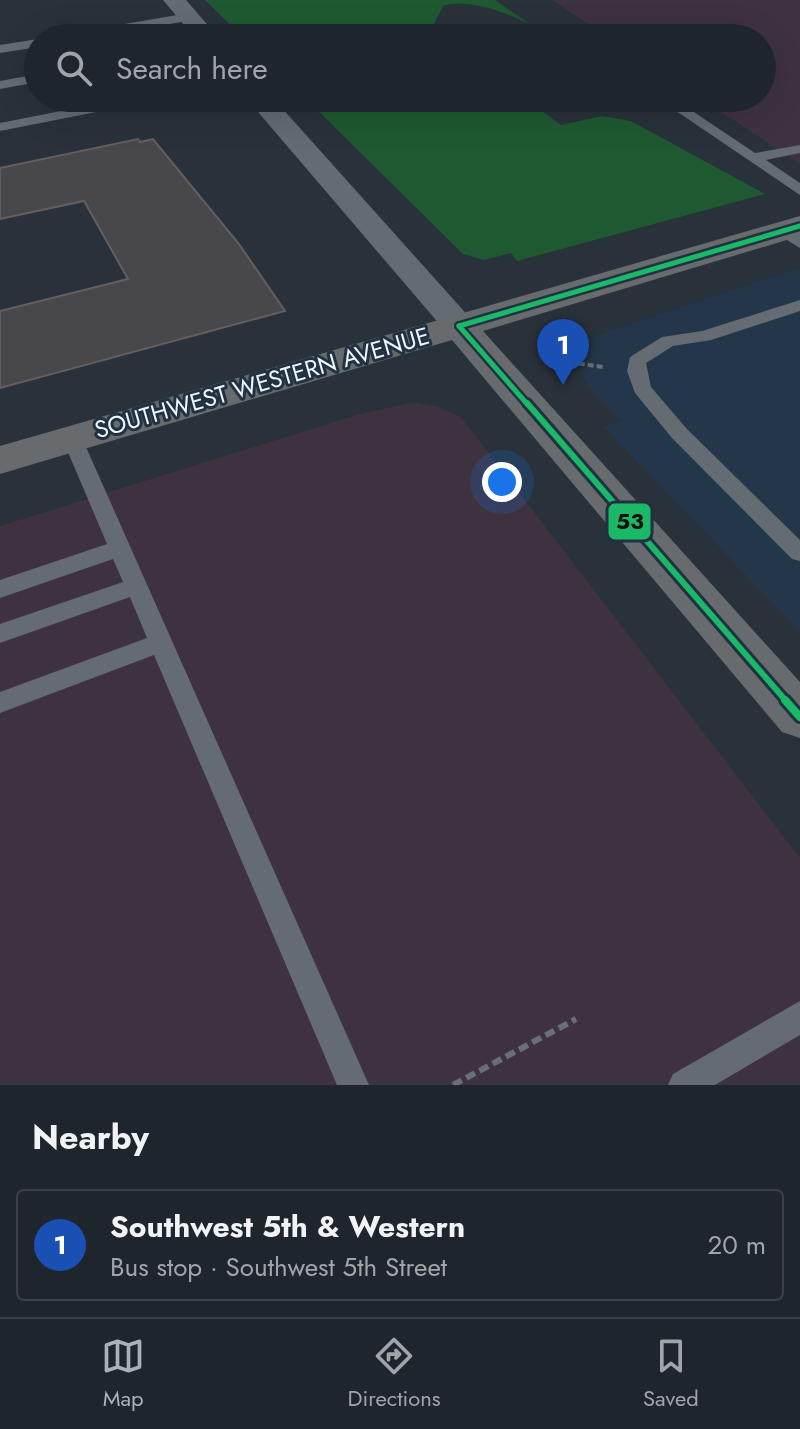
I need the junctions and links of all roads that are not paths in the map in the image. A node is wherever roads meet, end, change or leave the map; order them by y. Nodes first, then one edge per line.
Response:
1 (181, 9) edge
2 (141, 24) edge
3 (194, 24) edge
4 (24, 45) edge
5 (0, 49) edge
6 (24, 81) edge
7 (0, 85) edge
8 (76, 112) edge
9 (271, 112) edge
10 (685, 112) edge
11 (0, 127) edge
12 (800, 149) edge
13 (754, 158) junction
14 (800, 190) edge
15 (794, 234) edge
16 (800, 305) edge
17 (459, 326) junction
18 (72, 438) junction
19 (0, 460) edge
20 (119, 548) junction
21 (800, 553) edge
22 (136, 586) junction
23 (0, 589) edge
24 (0, 634) edge
25 (161, 643) junction
26 (0, 703) edge
27 (800, 717) edge
28 (800, 1017) edge
29 (353, 1085) edge
30 (684, 1085) edge

1 - 2 lane
1 - 3 street
4 - 5 lane
6 - 7 lane
8 - 11 lane
9 - 17 street
10 - 13 lane
12 - 13 lane
13 - 14 lane
15 - 17 main road, SOUTHWEST WESTERN AVENUE
16 - 21 lane
17 - 18 main road, SOUTHWEST WESTERN AVENUE
17 - 27 main road
18 - 19 main road, SOUTHWEST WESTERN AVENUE
18 - 20 lane
20 - 22 lane
20 - 23 lane
22 - 24 lane
22 - 25 lane
25 - 26 lane
25 - 29 lane
28 - 30 lane

